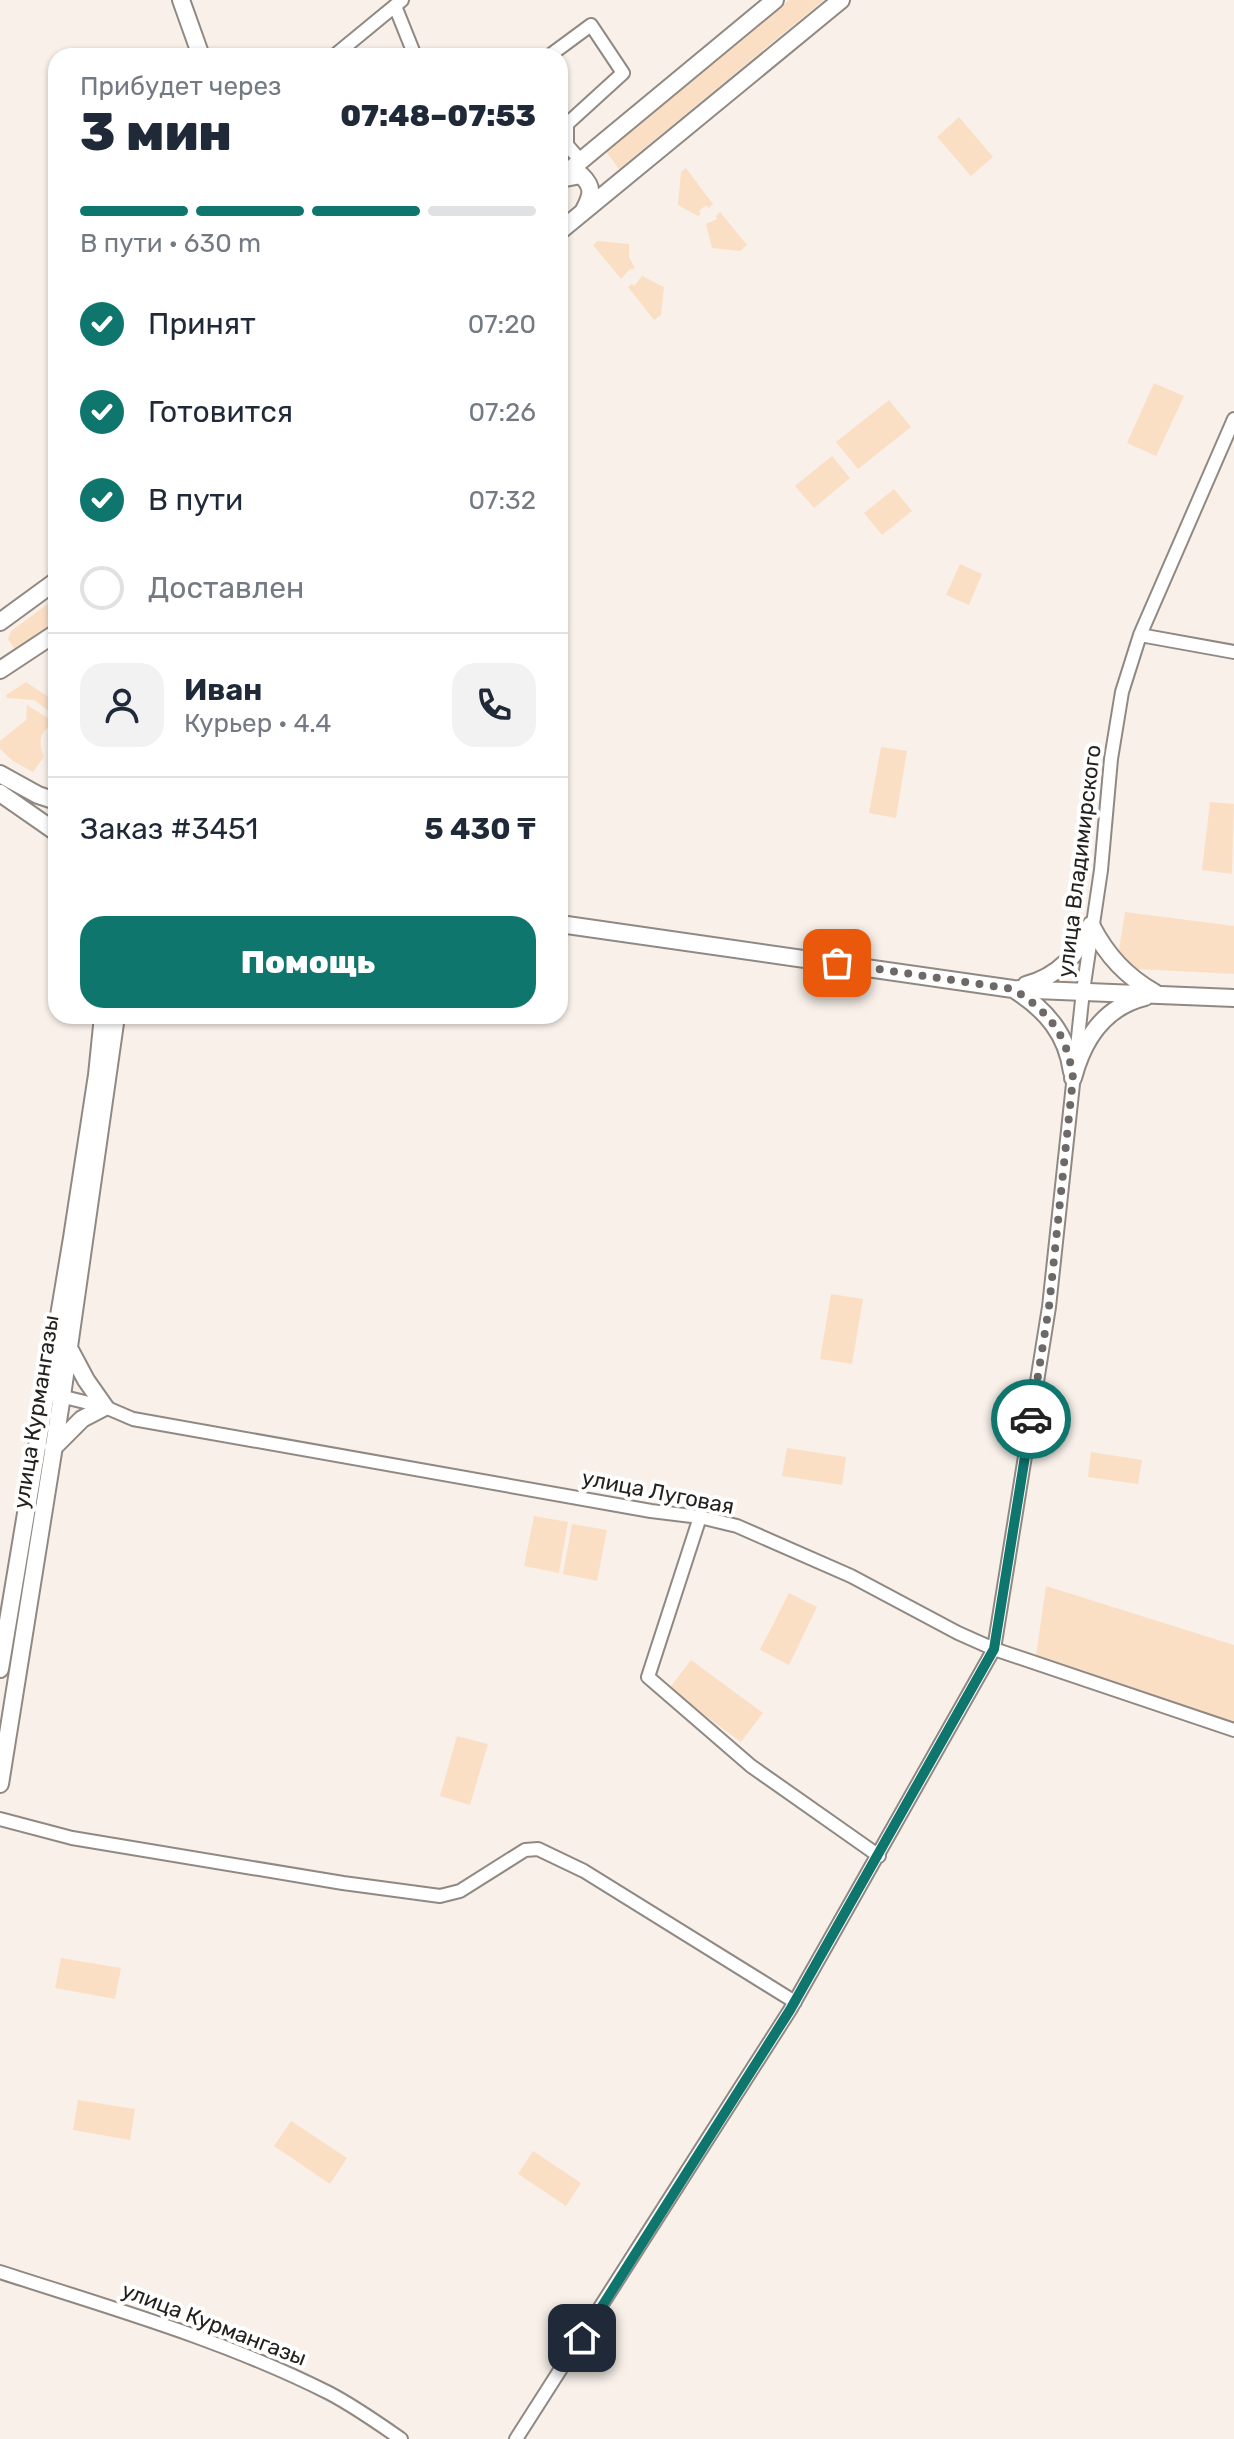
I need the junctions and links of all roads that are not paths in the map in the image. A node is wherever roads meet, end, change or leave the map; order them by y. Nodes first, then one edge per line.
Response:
1 (181, 0) edge
2 (775, 0) edge
3 (841, 0) edge
4 (398, 3) edge
5 (198, 48) edge
6 (344, 48) edge
7 (412, 48) edge
8 (560, 48) edge
9 (568, 123) edge
10 (568, 146) edge
11 (581, 161) junction
12 (568, 172) edge
13 (568, 177) edge
14 (583, 211) junction
15 (568, 224) edge
16 (1234, 419) edge
17 (48, 587) edge
18 (0, 622) edge
19 (1140, 635) junction
20 (48, 639) edge
21 (0, 649) edge
22 (1234, 652) edge
23 (22, 657) junction
24 (0, 670) edge
25 (0, 774) edge
26 (0, 793) edge
27 (48, 798) edge
28 (48, 826) edge
29 (568, 925) edge
30 (1091, 925) junction
31 (1013, 989) junction
32 (1083, 991) junction
33 (1157, 994) junction
34 (1234, 998) edge
35 (103, 1024) edge
36 (114, 1024) edge
37 (1073, 1078) junction
38 (102, 1084) junction
39 (71, 1284) junction
40 (69, 1346) junction
41 (44, 1392) junction
42 (62, 1396) junction
43 (105, 1407) junction
44 (53, 1448) junction
45 (700, 1517) junction
46 (994, 1649) junction
47 (0, 1669) edge
48 (1234, 1730) edge
49 (0, 1784) edge
50 (0, 1819) edge
51 (879, 1856) junction
52 (795, 2002) junction
53 (0, 2272) edge
54 (401, 2439) edge
55 (516, 2439) edge

1 - 5 main road
2 - 11 main road
3 - 14 main road
4 - 6 street
4 - 7 street
8 - 9 street
10 - 11 street
11 - 12 main road
13 - 14 main road
14 - 15 main road
16 - 19 street, улица Владимирского
17 - 18 main road
19 - 22 street
19 - 30 street, улица Владимирского
20 - 23 main road
21 - 23 main road
23 - 24 main road
25 - 27 main road
26 - 28 main road
29 - 31 main road
30 - 31 main road
30 - 32 street, улица Владимирского
30 - 33 main road
31 - 32 main road
31 - 37 main road
32 - 33 main road
32 - 37 street, улица Владимирского
33 - 34 main road
33 - 37 main road
35 - 38 main road, улица Курмангазы
36 - 38 main road, улица Курмангазы
37 - 46 street, улица Владимирского
38 - 39 main road, улица Курмангазы
39 - 40 main road, улица Курмангазы
39 - 41 main road, улица Курмангазы
40 - 42 main road, улица Курмангазы
40 - 43 main road
41 - 42 street, улица Луговая
41 - 47 main road, улица Курмангазы
42 - 43 street, улица Луговая
42 - 44 main road, улица Курмангазы
43 - 44 main road
43 - 45 street, улица Луговая
44 - 49 main road, улица Курмангазы
45 - 46 street, улица Луговая
45 - 51 street
46 - 48 street, улица Луговая
46 - 51 street, улица Владимирского
50 - 52 street
51 - 52 street, улица Владимирского
52 - 55 street, улица Владимирского
53 - 54 street, улица Курмангазы

